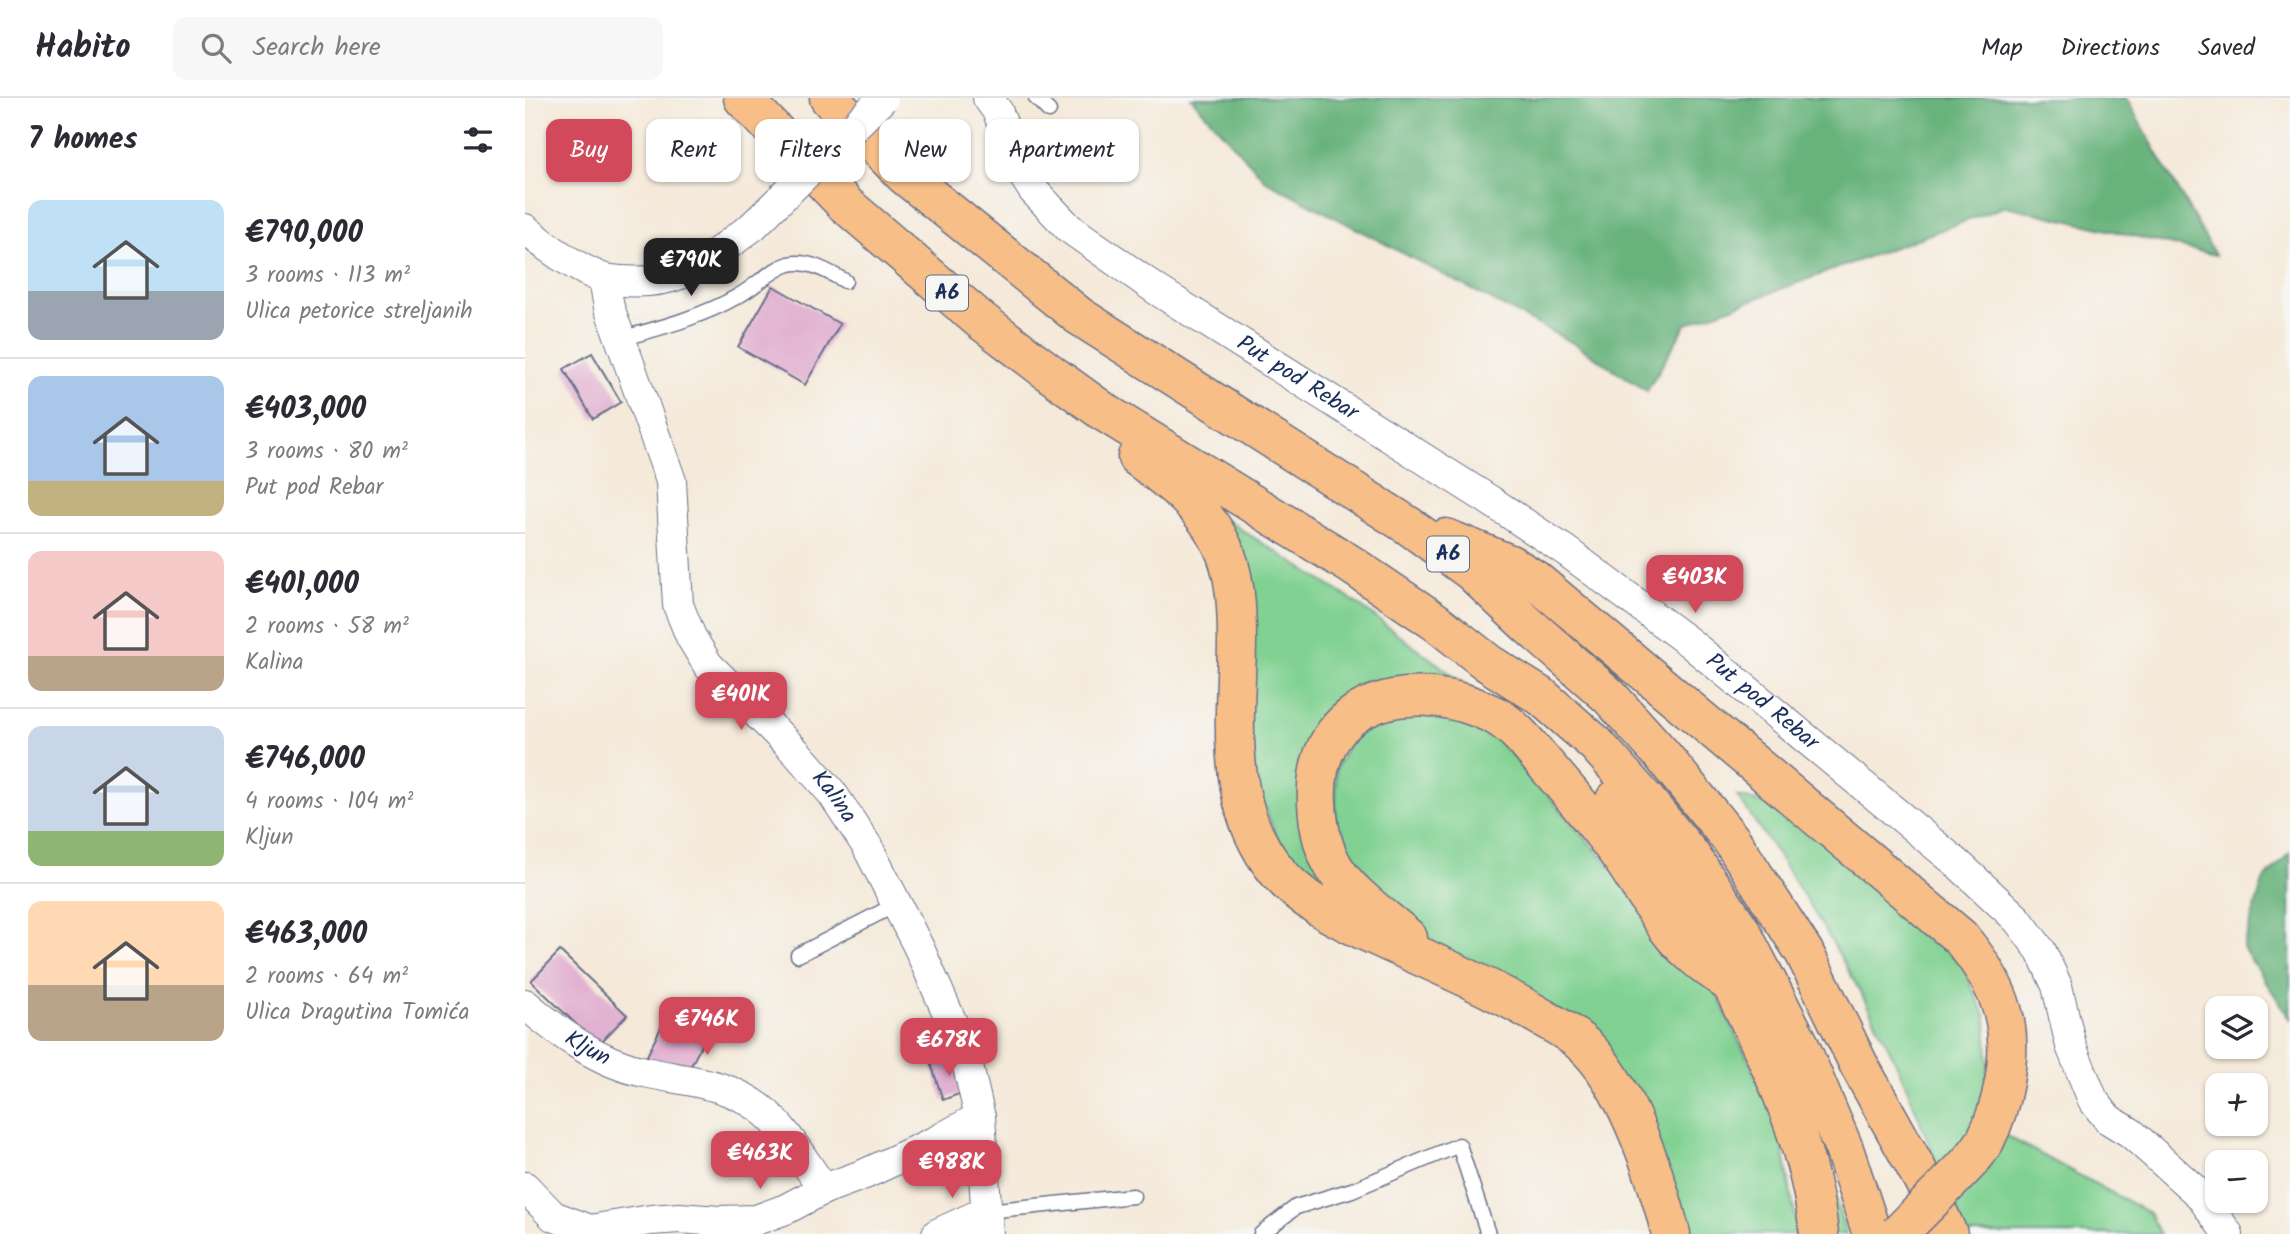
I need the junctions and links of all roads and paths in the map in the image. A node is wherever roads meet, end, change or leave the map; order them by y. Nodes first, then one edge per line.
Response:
1 (743, 98) edge
2 (829, 98) edge
3 (884, 98) edge
4 (988, 98) edge
5 (1036, 98) edge
6 (1049, 111) dead end
7 (525, 229) edge
8 (604, 279) junction
9 (845, 281) dead end
10 (620, 339) junction
11 (1054, 376) junction
12 (1409, 526) junction
13 (1488, 663) junction
14 (897, 904) junction
15 (798, 955) dead end
16 (1442, 966) junction
17 (1733, 986) junction
18 (525, 1004) edge
19 (1859, 1065) junction
20 (980, 1117) junction
21 (525, 1187) edge
22 (824, 1189) junction
23 (1133, 1196) dead end
24 (987, 1223) edge
25 (937, 1234) edge
26 (1261, 1234) edge
27 (1488, 1234) edge
28 (1671, 1234) edge
29 (1819, 1234) edge
30 (1872, 1234) edge
31 (1898, 1234) edge
32 (1919, 1234) edge
33 (1948, 1234) edge
34 (2228, 1234) edge

1 - 11 highway, A6
2 - 12 highway, A6
3 - 8 street, bridge
4 - 34 street, Put pod Rebar
5 - 6 lane
7 - 8 street
8 - 10 street, Kalina
9 - 10 lane
10 - 14 street, Kalina
11 - 13 highway, A6
11 - 16 highway
12 - 19 highway, A6
12 - 31 highway, bridge
13 - 17 highway
13 - 30 highway
14 - 15 lane
14 - 20 street, Kalina
16 - 17 highway
16 - 28 highway
17 - 29 highway
18 - 22 street, Kljun
19 - 32 highway
19 - 33 highway
20 - 22 street
20 - 24 street, Kalina
21 - 22 street
23 - 24 lane
24 - 25 street
26 - 27 lane

